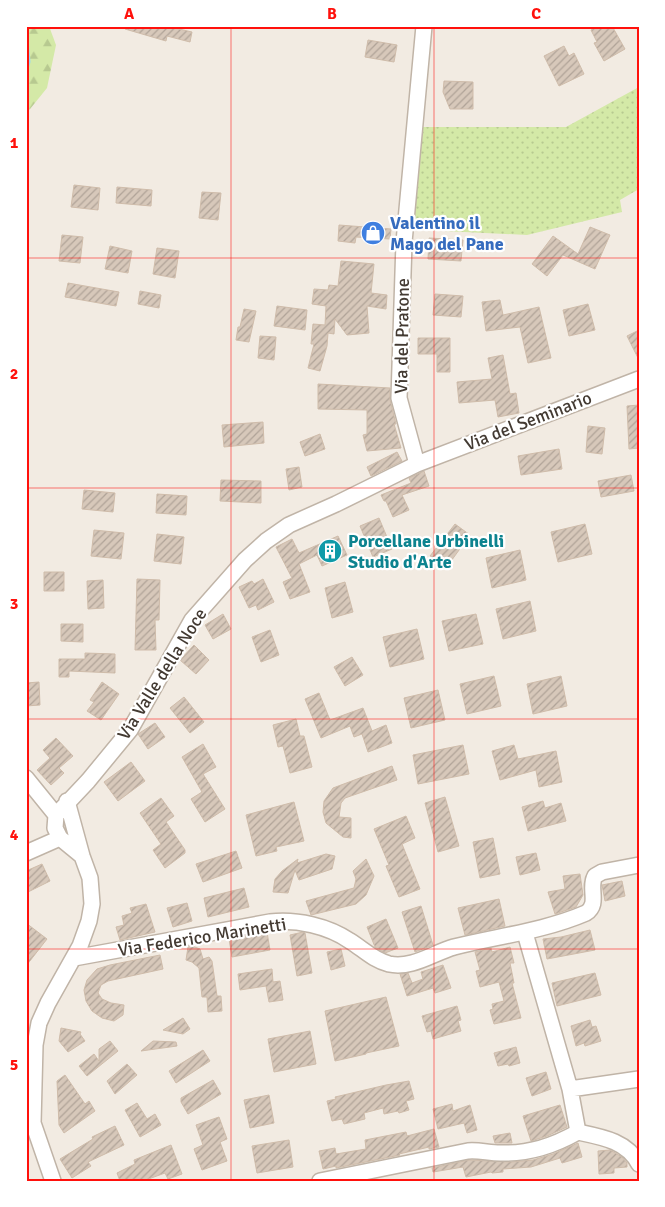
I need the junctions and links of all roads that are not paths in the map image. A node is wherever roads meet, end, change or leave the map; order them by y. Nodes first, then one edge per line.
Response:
1 (424, 26) edge
2 (639, 379) edge
3 (417, 464) junction
4 (26, 778) edge
5 (67, 801) junction
6 (56, 815) junction
7 (60, 838) junction
8 (26, 853) edge
9 (82, 856) junction
10 (639, 866) edge
11 (525, 933) junction
12 (74, 958) junction
13 (639, 1079) edge
14 (570, 1089) junction
15 (578, 1132) junction
16 (639, 1164) edge
17 (53, 1181) edge
18 (320, 1181) edge

1 - 3 street, Via del Pratone
2 - 3 street, Via del Seminario
3 - 5 street, Via Valle della Noce
4 - 6 street
5 - 6 street, Via Valle della Noce
5 - 9 street
6 - 7 street
7 - 8 street
7 - 9 street
9 - 12 street
10 - 11 street, Via Federico Marinetti
11 - 12 street, Via Federico Marinetti
11 - 14 street
12 - 17 street
13 - 14 street
14 - 15 street
15 - 16 street
15 - 18 street

